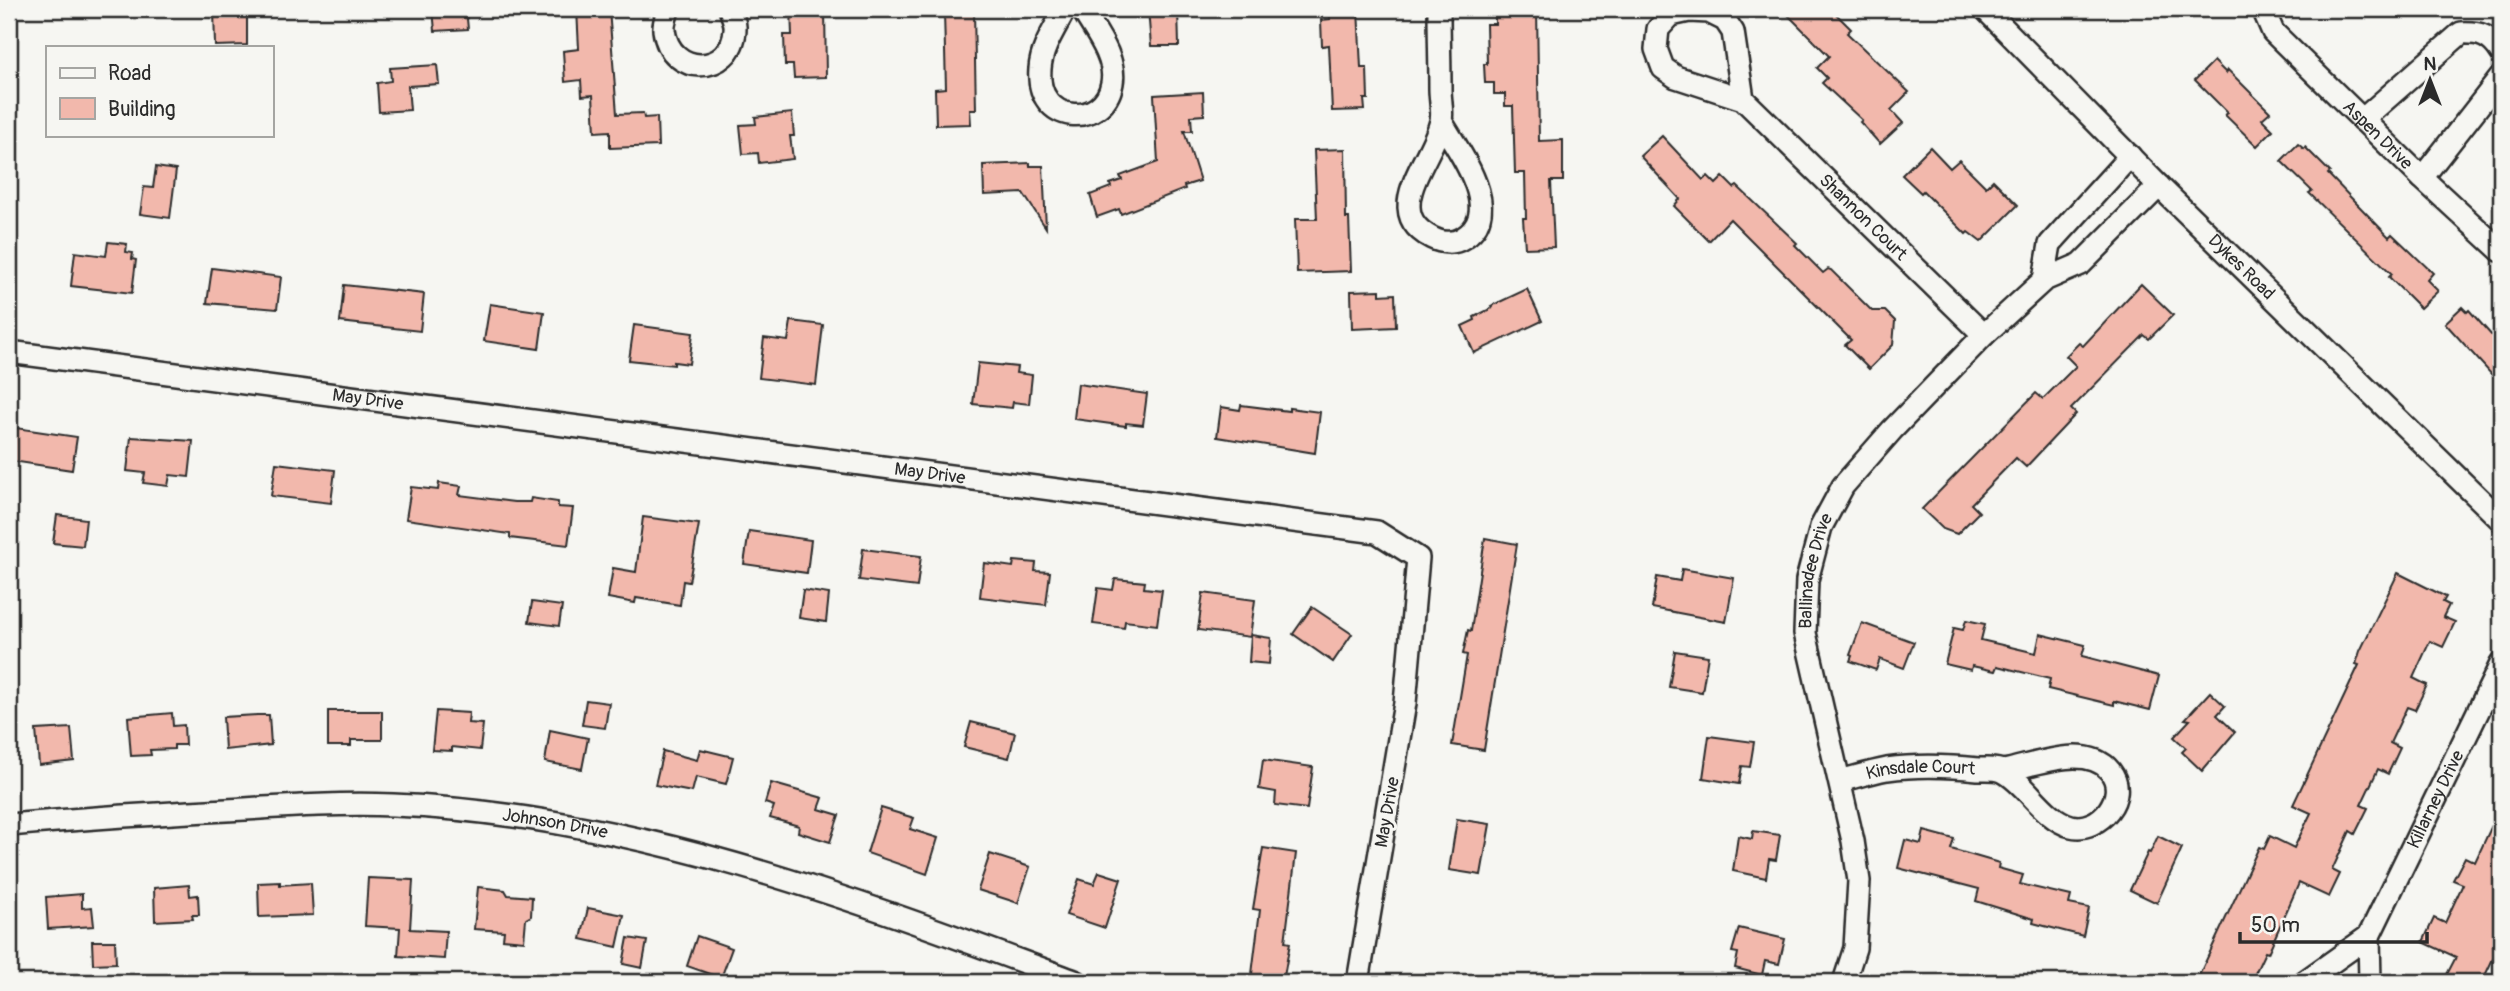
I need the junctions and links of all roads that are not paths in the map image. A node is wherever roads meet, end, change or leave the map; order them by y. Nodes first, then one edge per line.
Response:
1 (668, 9) edge
2 (730, 9) edge
3 (1065, 9) edge
4 (1082, 9) edge
5 (1439, 9) edge
6 (1985, 9) edge
7 (2263, 9) edge
8 (2501, 52) edge
9 (2501, 77) edge
10 (1743, 99) junction
11 (2362, 120) junction
12 (1441, 121) junction
13 (2130, 156) junction
14 (2422, 178) junction
15 (2159, 186) junction
16 (2501, 251) edge
17 (2044, 280) junction
18 (1984, 335) junction
19 (9, 352) edge
20 (2501, 520) edge
21 (2501, 664) edge
22 (2004, 771) junction
23 (1840, 781) junction
24 (9, 825) edge
25 (2369, 936) junction
26 (1077, 982) edge
27 (1358, 982) edge
28 (1844, 982) edge
29 (2304, 982) edge
30 (2370, 982) edge

1 - 2 street
3 - 4 street
5 - 12 street
6 - 13 street, Dykes Road
7 - 11 street, Aspen Drive
8 - 11 street
9 - 14 street
10 - 10 street, Shannon Court
10 - 18 street, Shannon Court
11 - 14 street, Aspen Drive
12 - 12 street
13 - 15 street, Dykes Road
13 - 17 street
14 - 16 street, Aspen Drive
15 - 17 street, Ballinadee Drive
15 - 20 street, Dykes Road
17 - 18 street, Ballinadee Drive
18 - 23 street, Ballinadee Drive
19 - 27 street, May Drive
21 - 25 street, Killarney Drive
22 - 22 street, Kinsdale Court
22 - 23 street, Kinsdale Court
23 - 28 street, Ballinadee Drive
24 - 26 street, Johnson Drive
25 - 29 street, Killarney Drive
25 - 30 street, Killarney Drive

